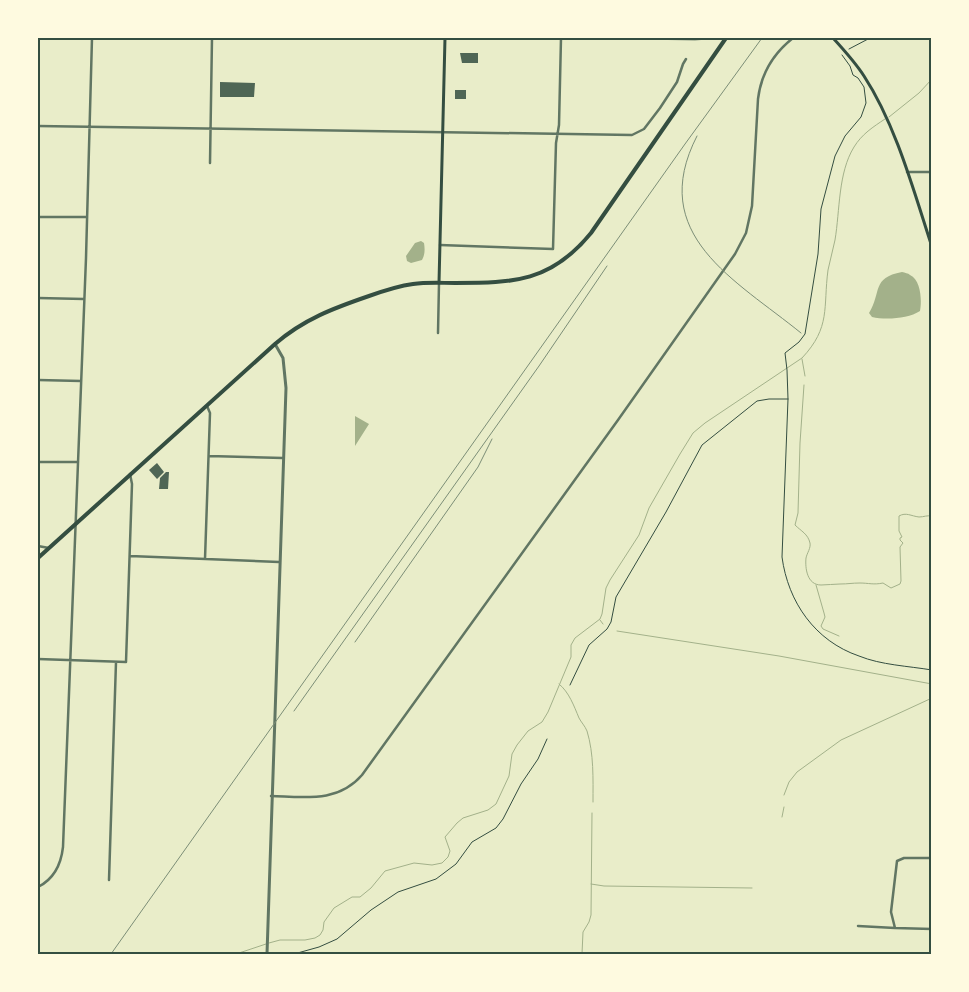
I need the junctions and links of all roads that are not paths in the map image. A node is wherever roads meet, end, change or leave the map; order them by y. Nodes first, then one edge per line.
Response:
1 (92, 38) edge
2 (212, 38) edge
3 (445, 38) edge
4 (561, 38) edge
5 (726, 38) edge
6 (793, 38) edge
7 (833, 38) edge
8 (686, 59) dead end
9 (38, 126) edge
10 (90, 127) junction
11 (211, 129) junction
12 (443, 132) junction
13 (558, 134) junction
14 (210, 162) dead end
15 (907, 172) junction
16 (932, 172) edge
17 (38, 217) edge
18 (87, 217) junction
19 (440, 246) junction
20 (932, 247) edge
21 (439, 283) junction
22 (38, 298) edge
23 (84, 299) junction
24 (438, 333) dead end
25 (275, 344) junction
26 (38, 380) edge
27 (81, 382) junction
28 (208, 406) junction
29 (209, 456) junction
30 (283, 458) junction
31 (38, 462) edge
32 (78, 462) junction
33 (130, 474) junction
34 (75, 526) junction
35 (38, 546) edge
36 (49, 548) junction
37 (130, 556) junction
38 (38, 558) edge
39 (205, 559) junction
40 (279, 562) junction
41 (38, 658) edge
42 (69, 660) junction
43 (116, 662) junction
44 (271, 796) junction
45 (932, 858) edge
46 (109, 880) dead end
47 (38, 887) edge
48 (858, 926) dead end
49 (895, 928) junction
50 (932, 929) edge
51 (266, 954) edge

1 - 10 street
2 - 11 street
3 - 12 main road
4 - 13 street
5 - 21 highway
6 - 44 street
7 - 15 main road
8 - 13 street
9 - 10 street
10 - 11 street
10 - 18 street
11 - 12 street
11 - 14 street
12 - 13 street
12 - 19 main road
13 - 19 street
15 - 16 street
15 - 20 main road
17 - 18 street
18 - 23 street
19 - 21 main road
21 - 24 street
21 - 25 highway
22 - 23 street
23 - 27 street
25 - 28 highway
25 - 30 street
26 - 27 street
27 - 32 street
28 - 29 street
28 - 33 highway
29 - 30 street
29 - 39 street
30 - 40 street
31 - 32 street
32 - 34 street
33 - 34 highway
33 - 37 street
34 - 36 highway
34 - 42 street
35 - 36 street
36 - 38 highway
37 - 39 street
37 - 43 street
39 - 40 street
40 - 44 street
41 - 42 street
42 - 43 street
42 - 47 street
43 - 46 street
44 - 51 street
45 - 49 street
48 - 49 street
49 - 50 street

